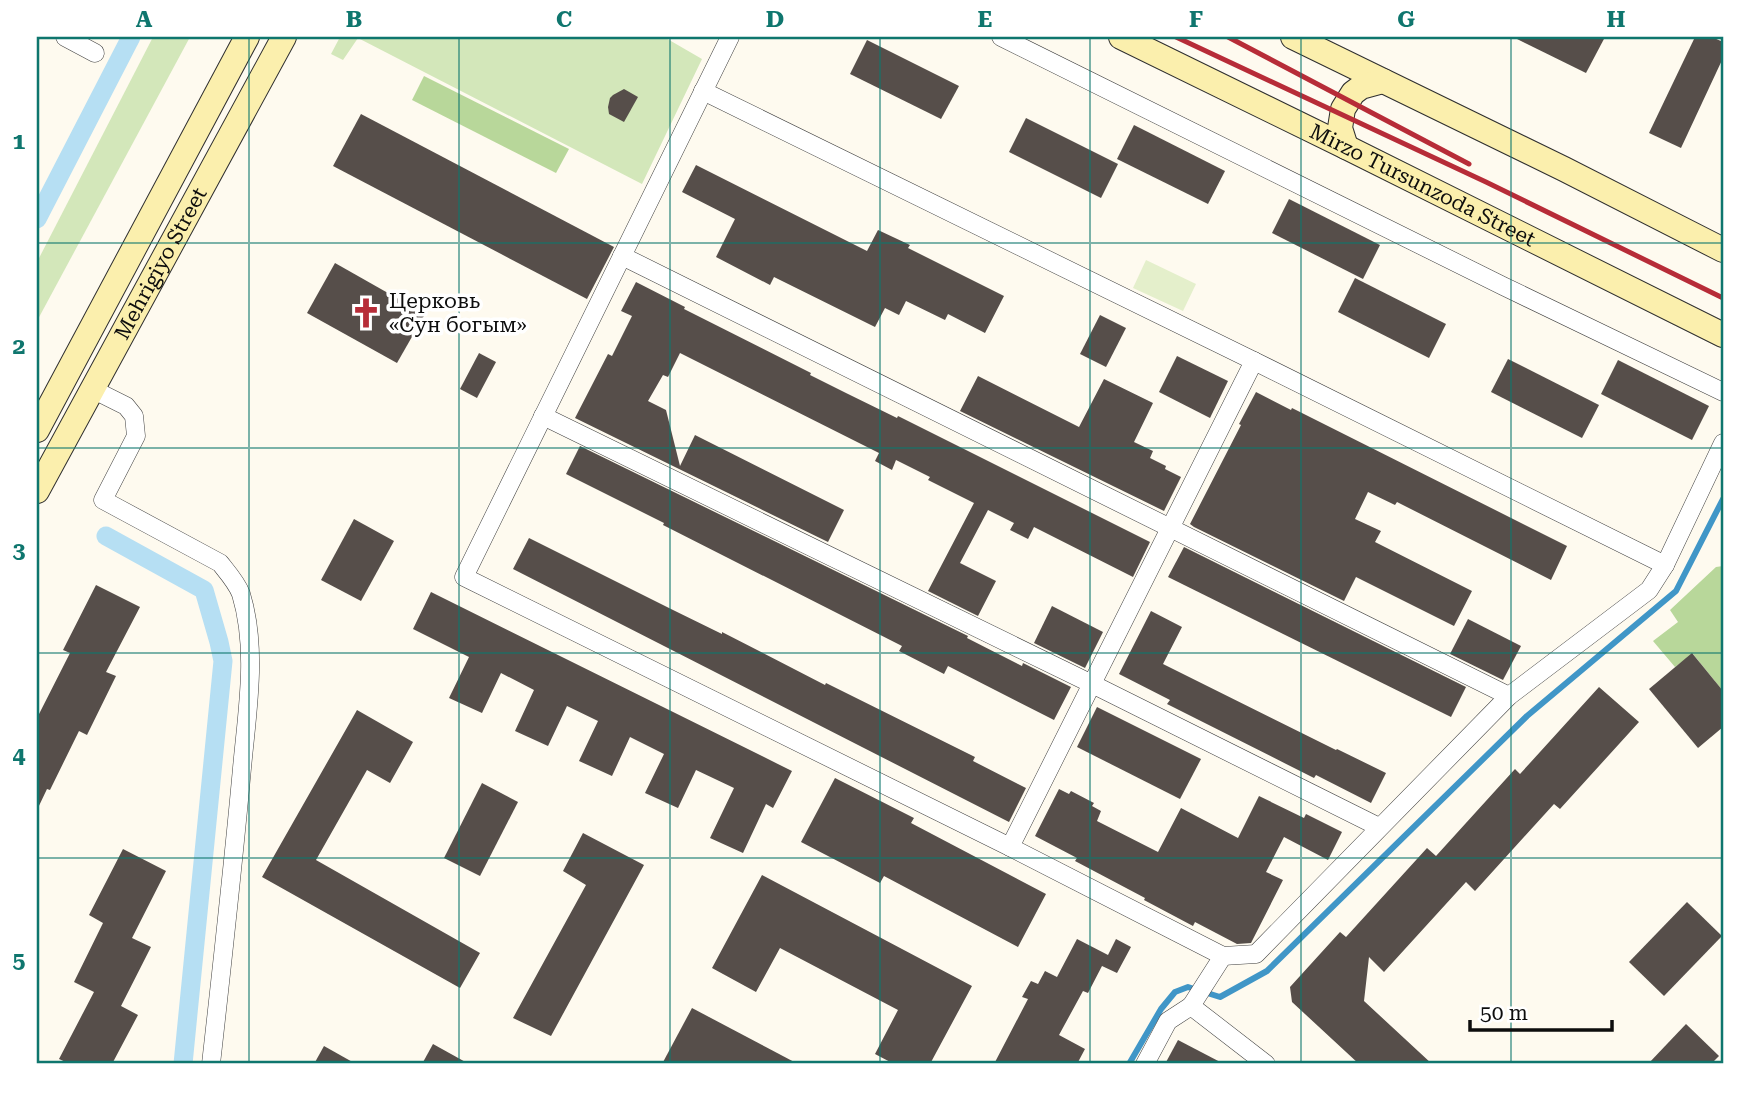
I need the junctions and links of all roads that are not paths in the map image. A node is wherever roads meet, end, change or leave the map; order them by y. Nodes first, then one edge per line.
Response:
1 (65, 37) edge
2 (247, 37) edge
3 (284, 37) edge
4 (730, 37) edge
5 (1001, 37) edge
6 (1121, 37) edge
7 (1293, 37) edge
8 (95, 53) dead end
9 (1382, 81) junction
10 (703, 91) junction
11 (1346, 146) junction
12 (1723, 250) edge
13 (622, 256) junction
14 (1723, 335) edge
15 (1254, 361) junction
16 (92, 389) junction
17 (1723, 392) edge
18 (543, 416) junction
19 (37, 430) edge
20 (1723, 443) edge
21 (37, 491) edge
22 (1170, 528) junction
23 (1665, 565) junction
24 (1092, 684) junction
25 (1510, 696) junction
26 (1379, 827) junction
27 (1010, 847) junction
28 (1223, 956) junction
29 (1193, 1003) junction
30 (211, 1064) edge
31 (1145, 1064) edge
32 (1266, 1064) edge

1 - 8 street
2 - 19 main road, Mehrigiyo Street
3 - 16 main road, Mehrigiyo Street
4 - 10 street
5 - 17 street
6 - 11 main road, Mirzo Tursunzoda Street
7 - 9 main road
9 - 11 main road
9 - 12 main road
10 - 13 street
10 - 15 street
11 - 14 main road, Mirzo Tursunzoda Street
13 - 18 street
13 - 22 street
15 - 22 street
15 - 23 street
16 - 21 main road, Mehrigiyo Street
16 - 30 street
18 - 24 street
18 - 27 street
20 - 23 street
22 - 24 street
22 - 25 street
23 - 25 street
24 - 26 street
24 - 27 street
25 - 26 street
26 - 28 street
27 - 28 street
28 - 29 street
29 - 31 street
29 - 32 street

